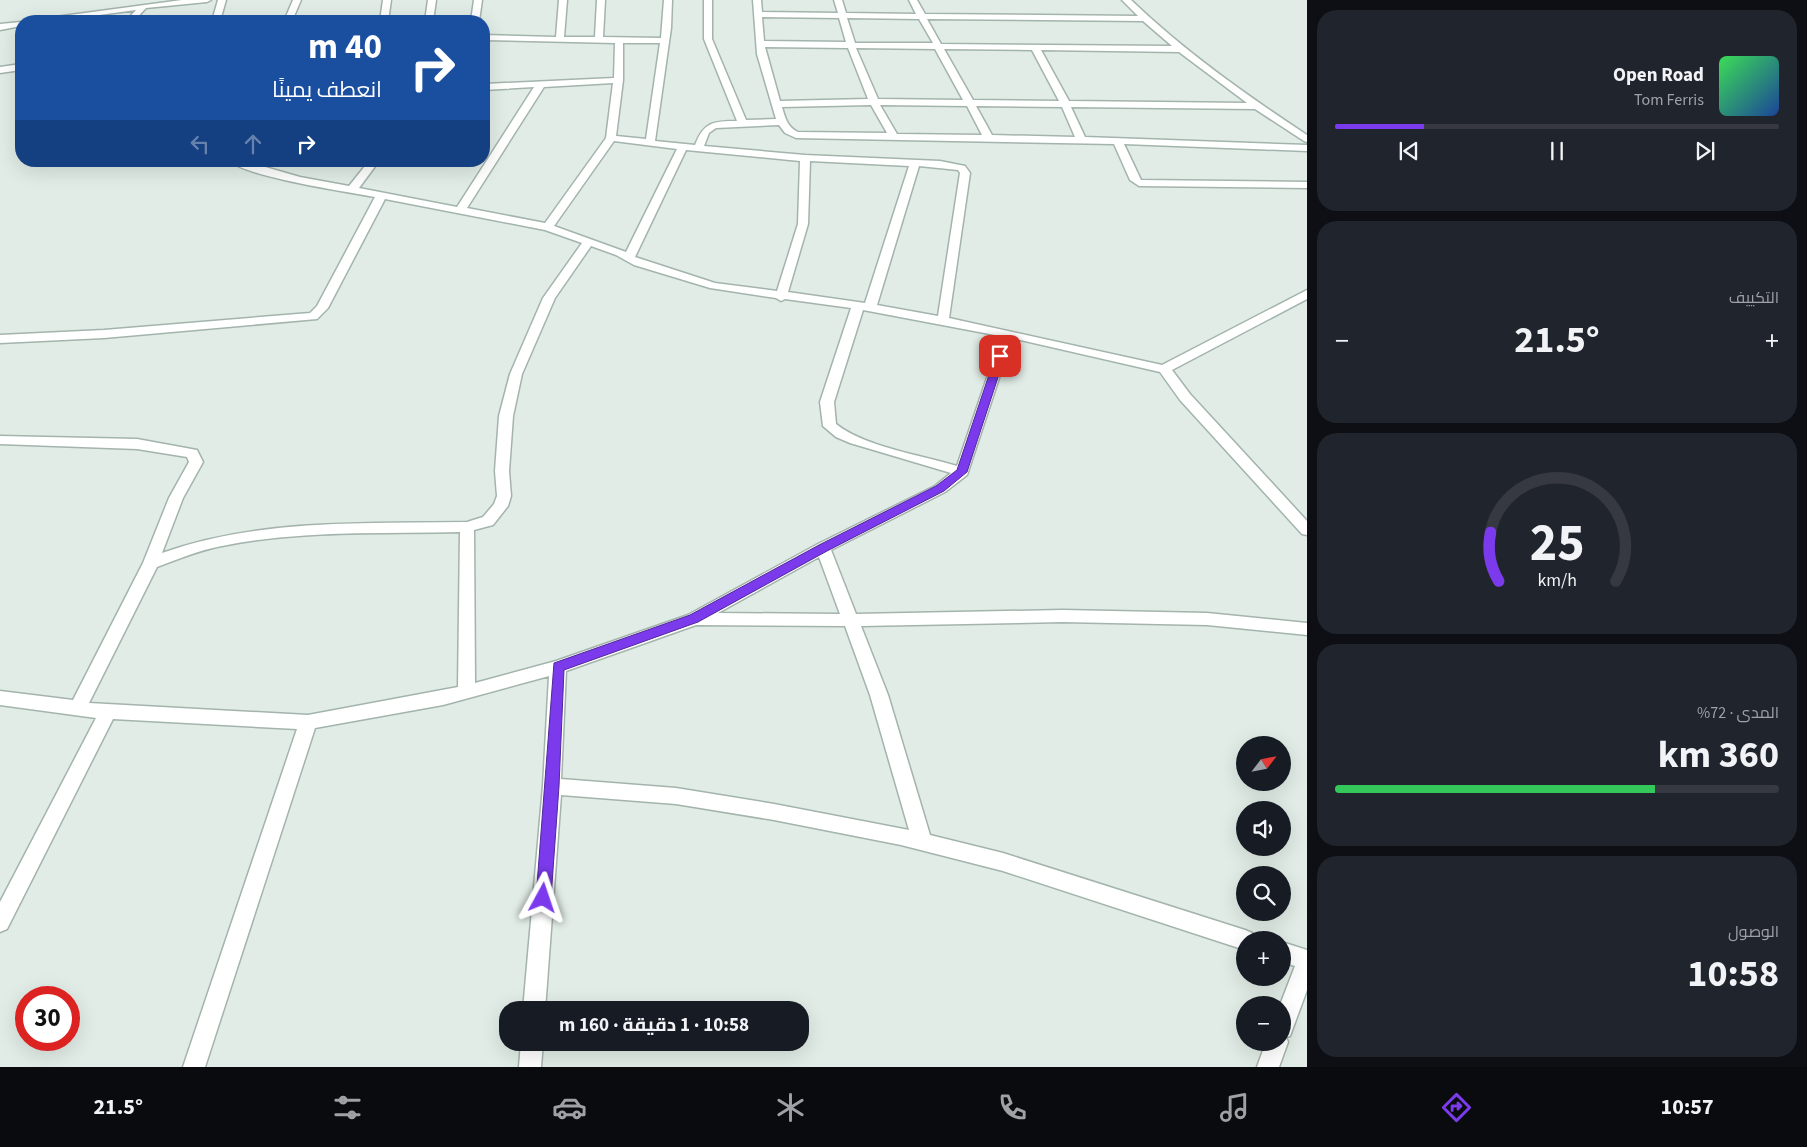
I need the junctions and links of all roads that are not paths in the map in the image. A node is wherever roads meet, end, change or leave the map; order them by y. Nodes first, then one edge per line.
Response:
1 (207, 0) edge
2 (222, 0) edge
3 (297, 0) edge
4 (387, 0) edge
5 (432, 0) edge
6 (478, 0) edge
7 (563, 0) edge
8 (601, 0) edge
9 (668, 0) edge
10 (708, 0) edge
11 (757, 0) edge
12 (838, 0) edge
13 (913, 0) edge
14 (1126, 0) edge
15 (144, 6) junction
16 (758, 14) junction
17 (82, 15) edge
18 (136, 15) edge
19 (218, 15) edge
20 (291, 15) edge
21 (385, 15) edge
22 (430, 15) edge
23 (476, 15) edge
24 (842, 15) junction
25 (920, 16) junction
26 (1144, 19) junction
27 (15, 25) edge
28 (0, 27) edge
29 (490, 38) edge
30 (560, 39) junction
31 (599, 40) junction
32 (619, 40) junction
33 (665, 40) junction
34 (760, 44) junction
35 (850, 45) junction
36 (936, 46) junction
37 (1035, 48) junction
38 (1183, 49) junction
39 (15, 68) edge
40 (0, 70) edge
41 (618, 80) junction
42 (540, 85) junction
43 (490, 87) edge
44 (874, 102) junction
45 (969, 103) junction
46 (1065, 103) junction
47 (776, 104) junction
48 (1257, 106) junction
49 (742, 122) junction
50 (782, 122) junction
51 (893, 136) junction
52 (610, 138) junction
53 (988, 138) junction
54 (1307, 139) edge
55 (1082, 140) junction
56 (1118, 141) junction
57 (650, 143) junction
58 (683, 147) junction
59 (1307, 148) edge
60 (698, 149) junction
61 (806, 158) junction
62 (915, 163) junction
63 (490, 164) edge
64 (248, 167) edge
65 (369, 167) edge
66 (488, 167) edge
67 (1307, 185) edge
68 (352, 190) junction
69 (382, 195) junction
70 (460, 211) junction
71 (548, 227) junction
72 (589, 241) junction
73 (629, 258) junction
74 (1307, 294) edge
75 (781, 297) junction
76 (864, 306) junction
77 (943, 319) junction
78 (1001, 332) junction
79 (0, 339) edge
80 (1164, 369) junction
81 (0, 440) edge
82 (962, 472) junction
83 (467, 527) junction
84 (1307, 530) edge
85 (823, 548) junction
86 (151, 562) junction
87 (694, 619) junction
88 (852, 620) junction
89 (1307, 629) edge
90 (558, 667) junction
91 (467, 692) junction
92 (0, 698) edge
93 (78, 708) junction
94 (108, 712) junction
95 (308, 722) junction
96 (552, 786) junction
97 (922, 842) junction
98 (0, 922) edge
99 (1236, 937) edge
100 (1291, 956) edge
101 (1307, 962) edge
102 (535, 1001) edge
103 (1291, 1004) edge
104 (531, 1051) edge
105 (1274, 1051) edge
106 (194, 1067) edge
107 (530, 1067) edge
108 (1268, 1067) edge

1 - 15 street
2 - 19 street
3 - 20 street
4 - 21 street
5 - 22 street
6 - 23 street
7 - 30 street
8 - 31 street
9 - 33 street
10 - 49 street
11 - 16 street
12 - 24 street
13 - 25 street
14 - 26 street
15 - 17 street
15 - 18 street
16 - 24 street
16 - 34 street
24 - 25 street
24 - 35 street
25 - 26 street
25 - 36 street
26 - 38 street
27 - 28 street
29 - 30 street
30 - 31 street
31 - 32 street
32 - 33 street
32 - 41 street
33 - 57 street
34 - 35 street
34 - 47 street
35 - 36 street
35 - 44 street
36 - 37 street
36 - 45 street
37 - 38 street
37 - 46 street
38 - 48 street
39 - 40 street
41 - 42 street
41 - 52 street
42 - 43 street
42 - 63 street
44 - 45 street
44 - 47 street
44 - 51 street
45 - 46 street
45 - 53 street
46 - 48 street
46 - 55 street
47 - 50 street
48 - 54 street
49 - 50 street
49 - 60 street
50 - 51 street
51 - 53 street
52 - 57 street
52 - 71 street
53 - 55 street
55 - 56 street
56 - 59 street
56 - 67 street
57 - 58 street
58 - 60 street
58 - 73 street
60 - 61 street
61 - 62 street
61 - 75 street
62 - 76 street
62 - 77 street
64 - 68 street
65 - 68 street
66 - 70 street
68 - 69 street
69 - 70 street
69 - 79 street
70 - 71 street
71 - 72 street
72 - 73 street
72 - 83 street
73 - 75 street
74 - 80 street
75 - 76 street
76 - 77 street
76 - 82 street
77 - 78 street
78 - 80 street
78 - 82 street
80 - 84 street
81 - 86 street
82 - 85 street
83 - 86 street
83 - 91 street
85 - 87 street
85 - 88 street
86 - 93 street
87 - 88 street
87 - 90 street
88 - 89 street
88 - 97 street
90 - 91 street
90 - 96 street
91 - 95 street
92 - 93 street
93 - 94 street
94 - 95 street
94 - 98 street
95 - 106 street
96 - 97 street
96 - 102 street
97 - 99 street
100 - 101 street
101 - 103 street
104 - 107 street
105 - 108 street

